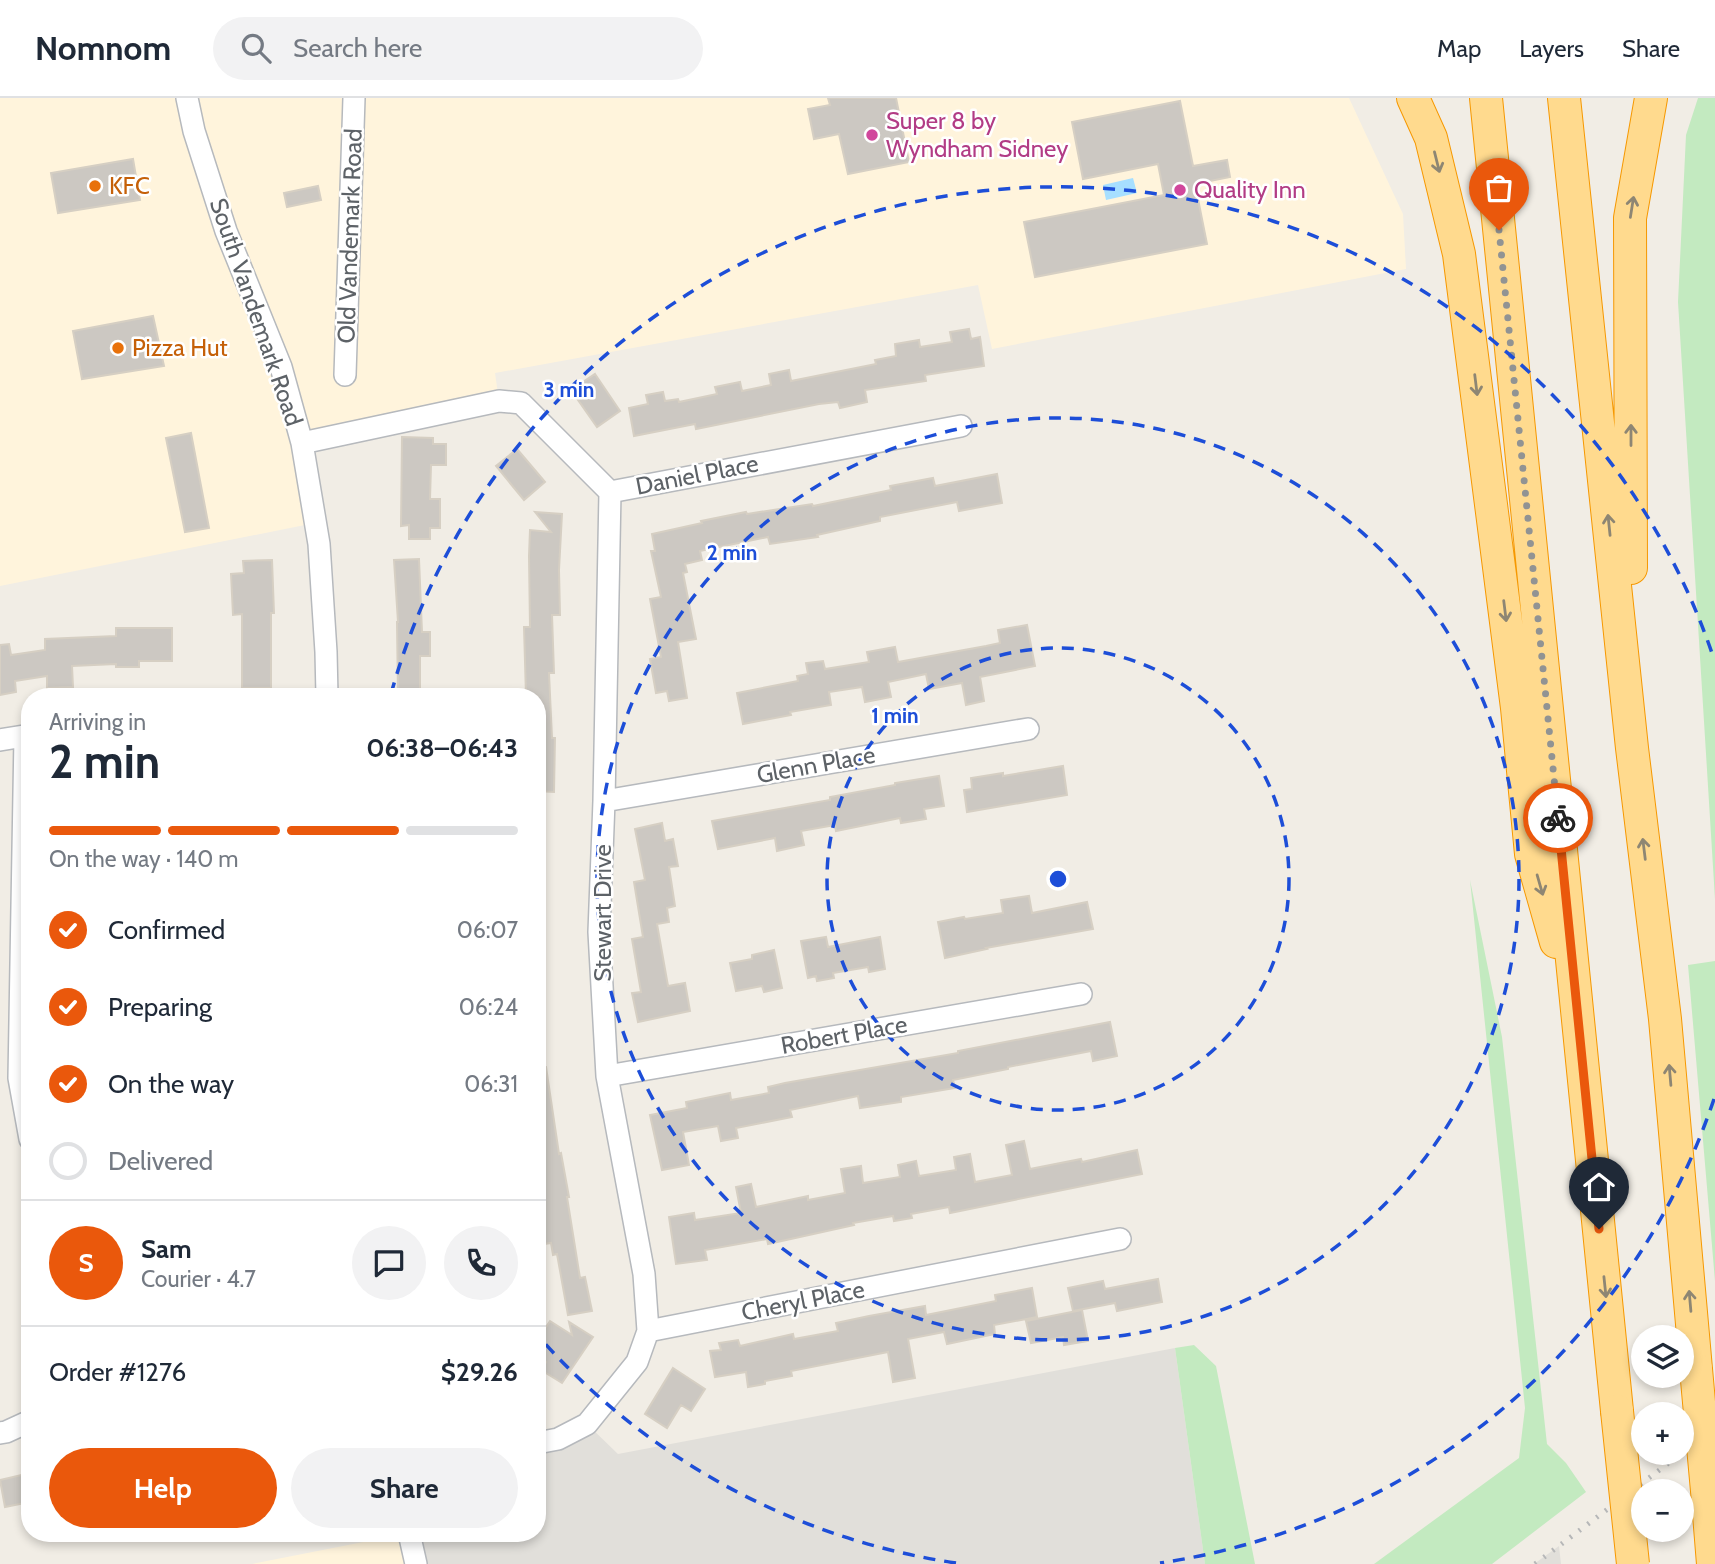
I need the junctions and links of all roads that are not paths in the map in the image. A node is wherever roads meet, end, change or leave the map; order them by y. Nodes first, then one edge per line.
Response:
1 (187, 98) edge
2 (354, 98) edge
3 (1413, 98) edge
4 (1486, 98) edge
5 (1564, 98) edge
6 (1651, 98) edge
7 (345, 375) dead end
8 (961, 425) dead end
9 (302, 443) junction
10 (610, 492) junction
11 (327, 688) edge
12 (1028, 729) dead end
13 (21, 736) edge
14 (0, 740) edge
15 (1632, 748) junction
16 (604, 802) junction
17 (21, 992) edge
18 (1081, 994) dead end
19 (1578, 1020) junction
20 (607, 1076) junction
21 (21, 1089) edge
22 (1120, 1239) dead end
23 (648, 1331) junction
24 (21, 1425) edge
25 (0, 1433) edge
26 (546, 1441) edge
27 (411, 1542) edge
28 (416, 1564) edge
29 (1633, 1564) edge
30 (1713, 1564) edge

1 - 9 street, South Vandemark Road
2 - 7 street, Old Vandemark Road
3 -> 19 highway
4 - 19 highway
15 -> 5 highway
15 -> 6 highway
8 - 10 street, Daniel Place
9 - 10 street, Daniel Place
9 - 11 street, South Vandemark Road
10 - 16 street, Stewart Drive
12 - 16 street, Glenn Place
13 - 14 street
30 -> 15 highway, bridge
16 - 20 street, Stewart Drive
17 - 21 street
18 - 20 street, Robert Place
19 -> 29 highway, bridge
20 - 23 street, Stewart Drive
22 - 23 street, Cheryl Place
23 - 26 street
24 - 25 street
27 - 28 street

